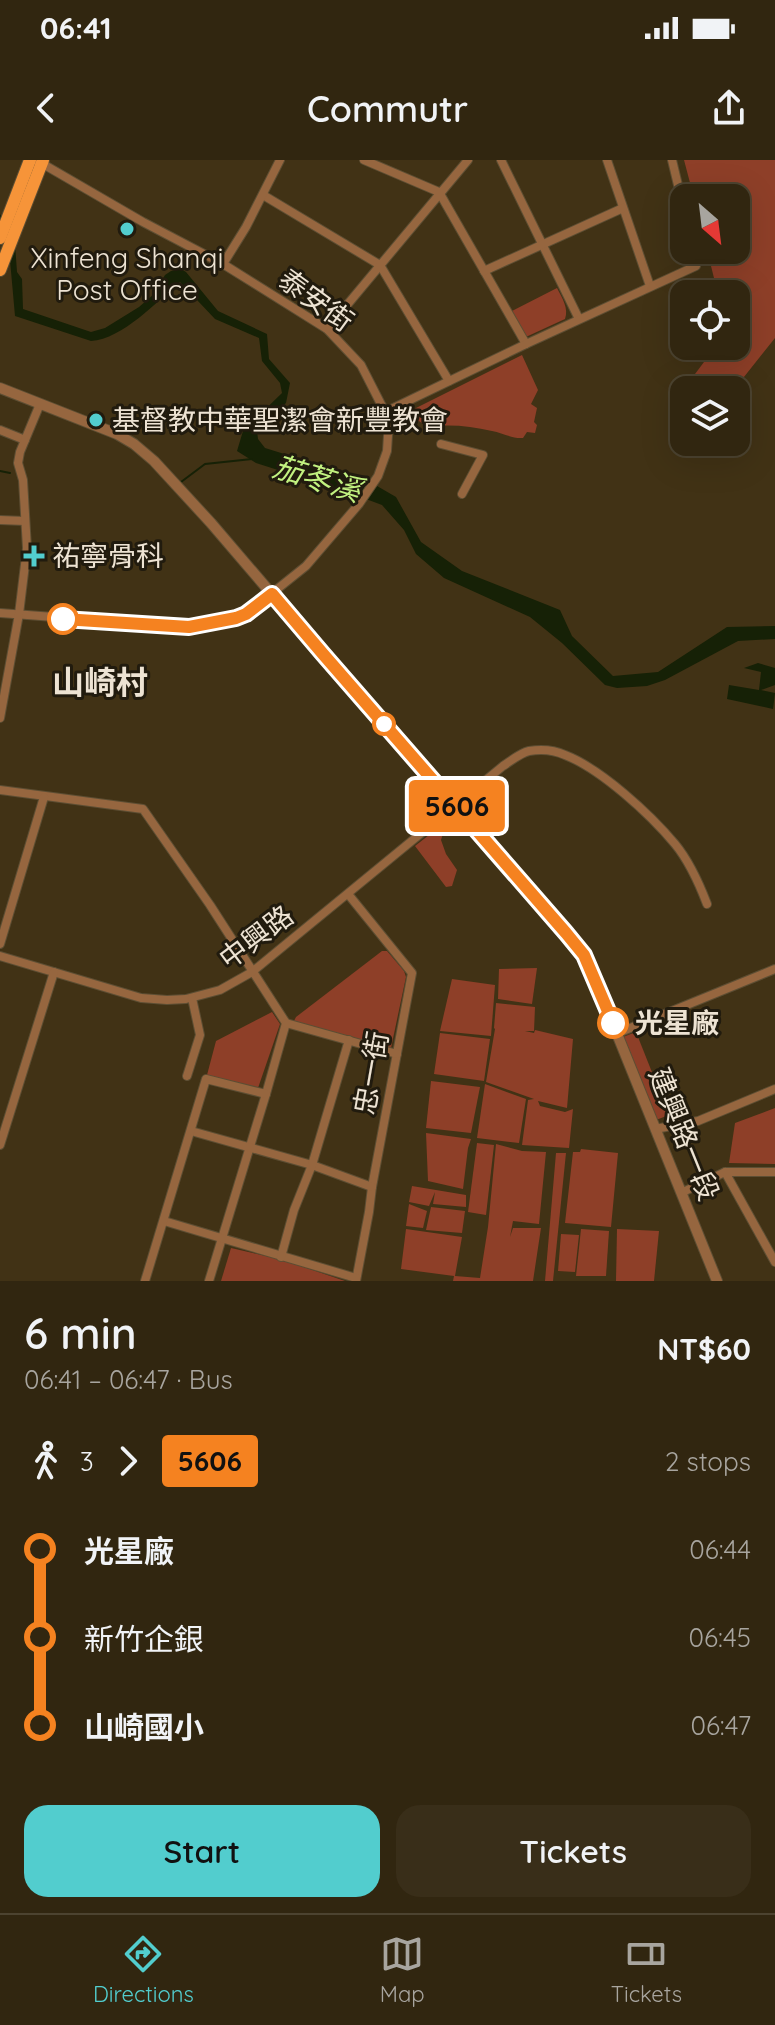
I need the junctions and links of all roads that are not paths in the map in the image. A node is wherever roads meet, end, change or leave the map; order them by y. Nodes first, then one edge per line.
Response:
1 (280, 160) edge
2 (364, 160) edge
3 (468, 160) edge
4 (501, 160) edge
5 (607, 160) edge
6 (672, 160) edge
7 (38, 161) edge
8 (678, 184) edge
9 (439, 192) junction
10 (263, 195) junction
11 (623, 208) junction
12 (6, 237) edge
13 (543, 245) junction
14 (223, 264) junction
15 (696, 264) edge
16 (2, 265) edge
17 (380, 265) junction
18 (484, 271) junction
19 (650, 286) junction
20 (579, 319) junction
21 (327, 329) junction
22 (526, 344) junction
23 (449, 381) junction
24 (0, 388) edge
25 (40, 404) junction
26 (385, 412) junction
27 (0, 430) edge
28 (25, 440) junction
29 (441, 444) dead end
30 (462, 494) dead end
31 (0, 520) edge
32 (25, 521) junction
33 (272, 594) junction
34 (0, 613) edge
35 (19, 614) junction
36 (0, 718) edge
37 (0, 790) edge
38 (44, 797) junction
39 (456, 805) junction
40 (348, 894) junction
41 (707, 904) dead end
42 (0, 944) edge
43 (0, 956) edge
44 (775, 969) edge
45 (54, 972) junction
46 (252, 972) junction
47 (192, 998) junction
48 (286, 1023) junction
49 (618, 1033) junction
50 (349, 1040) junction
51 (397, 1054) junction
52 (187, 1076) dead end
53 (775, 1089) edge
54 (266, 1094) junction
55 (655, 1129) junction
56 (191, 1131) junction
57 (0, 1145) edge
58 (250, 1148) junction
59 (312, 1165) junction
60 (725, 1172) junction
61 (775, 1172) edge
62 (372, 1187) junction
63 (681, 1193) junction
64 (164, 1221) junction
65 (222, 1237) junction
66 (281, 1257) junction
67 (775, 1262) edge
68 (356, 1280) edge
69 (145, 1281) edge
70 (209, 1281) edge
71 (717, 1281) edge

1 - 10 street
2 - 9 street
3 - 9 street
4 - 13 street
5 - 11 street
6 - 8 street
7 - 12 main road
7 - 12 main road
7 - 14 street, 泰安街
9 - 17 street
9 - 18 street
10 - 14 street
10 - 17 street
11 - 13 street
11 - 19 street
12 - 16 main road
13 - 18 street
13 - 20 street
14 - 21 street, 泰安街
15 - 19 street
17 - 21 street
17 - 23 street
18 - 22 street
19 - 20 street
20 - 22 street
21 - 26 street, 泰安街
22 - 23 street
23 - 26 street
24 - 25 street, 建興路一段
25 - 28 street
25 - 33 street, 建興路一段
26 - 33 street, 泰安街
27 - 28 street
28 - 32 street
29 - 30 street
31 - 32 street
32 - 35 street
33 - 35 street, 泰安街
33 - 39 street, 建興路一段
34 - 35 street, 泰安街
35 - 36 street
37 - 38 street
38 - 42 street
38 - 46 street
39 - 40 street, 中興路
39 - 41 street, 中興路
39 - 49 street, 建興路一段
40 - 46 street, 中興路
40 - 51 street, 忠一街
43 - 45 street, 中興路
44 - 49 street
45 - 47 street, 中興路
45 - 57 street
46 - 47 street, 中興路
46 - 48 street
47 - 52 street
48 - 50 street
48 - 54 street
49 - 55 street, 建興路一段
50 - 51 street
50 - 59 street
51 - 62 street, 忠一街
53 - 55 street
54 - 56 street
54 - 58 street
55 - 63 street, 建興路一段
56 - 58 street
56 - 64 street
58 - 59 street
58 - 65 street
59 - 62 street
59 - 66 street
60 - 61 street
60 - 63 street
60 - 67 street
62 - 68 street, 忠一街
63 - 71 street, 建興路一段
64 - 65 street
64 - 69 street
65 - 66 street
65 - 70 street
66 - 68 street

